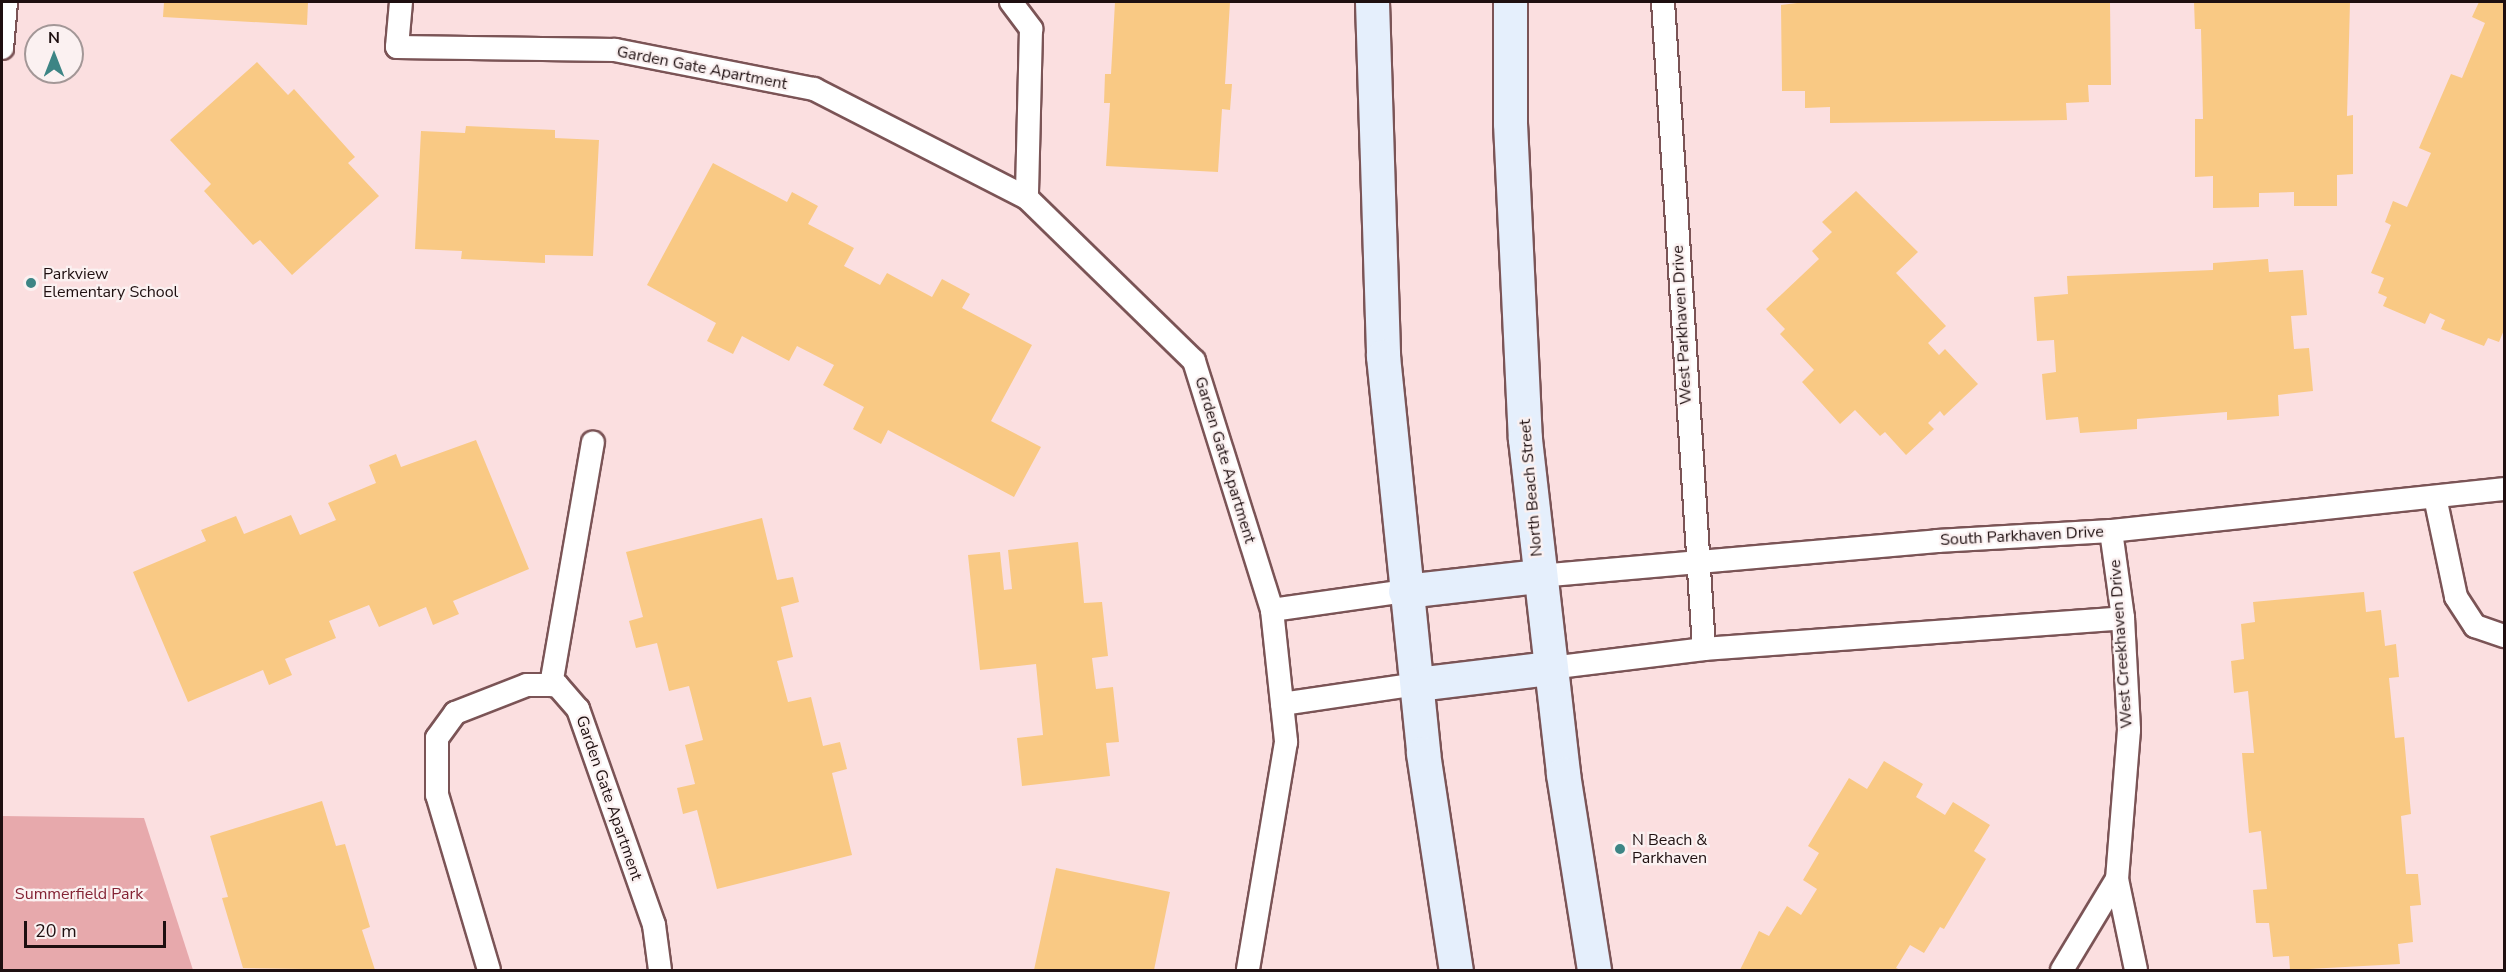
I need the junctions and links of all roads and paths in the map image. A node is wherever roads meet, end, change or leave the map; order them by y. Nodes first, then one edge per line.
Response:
1 (6, 2) edge
2 (401, 2) edge
3 (1011, 2) edge
4 (1372, 2) edge
5 (1510, 2) edge
6 (1663, 2) edge
7 (2, 48) edge
8 (1027, 198) junction
9 (593, 443) dead end
10 (2505, 489) edge
11 (2435, 496) junction
12 (2111, 531) junction
13 (1696, 561) junction
14 (1539, 576) junction
15 (1405, 591) junction
16 (1272, 610) junction
17 (2122, 618) junction
18 (2505, 636) edge
19 (1704, 649) junction
20 (1550, 668) junction
21 (1417, 684) junction
22 (551, 685) junction
23 (1282, 704) junction
24 (2117, 879) junction
25 (489, 970) edge
26 (660, 970) edge
27 (1248, 970) edge
28 (1456, 970) edge
29 (1594, 970) edge
30 (2062, 970) edge
31 (2136, 970) edge

1 - 7 lane
2 - 8 lane, Garden Gate Apartment
3 - 8 lane
4 - 15 main road
5 - 14 main road, North Beach Street
6 - 13 lane, West Parkhaven Drive
8 - 16 lane, Garden Gate Apartment
9 - 22 lane
10 - 11 lane, South Parkhaven Drive
11 - 12 lane, South Parkhaven Drive
11 - 18 lane
12 - 13 lane, South Parkhaven Drive
12 - 17 lane, West Creekhaven Drive
13 - 14 lane, South Parkhaven Drive
13 - 19 lane, West Parkhaven Drive
14 - 15 main road
14 - 20 main road, North Beach Street
15 - 16 lane
15 - 21 main road
16 - 23 lane, Garden Gate Apartment
17 - 19 lane
17 - 24 lane, West Creekhaven Drive
19 - 20 lane
20 - 21 main road
20 - 29 main road, North Beach Street
21 - 23 lane
21 - 28 main road
22 - 25 lane
22 - 26 lane, Garden Gate Apartment
23 - 27 lane, Garden Gate Apartment
24 - 30 lane
24 - 31 lane, West Creekhaven Drive

